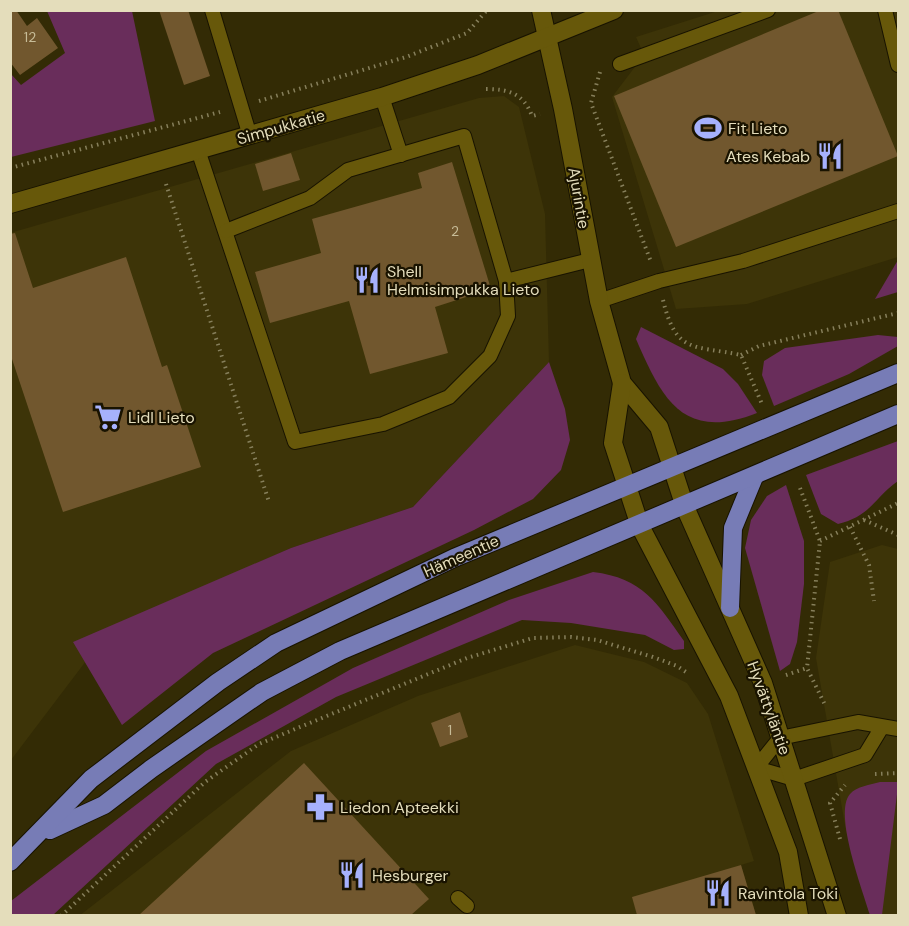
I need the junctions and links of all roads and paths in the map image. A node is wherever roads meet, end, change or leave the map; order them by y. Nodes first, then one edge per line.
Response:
1 (212, 10) edge
2 (541, 10) edge
3 (614, 10) edge
4 (768, 10) edge
5 (885, 10) edge
6 (547, 37) junction
7 (600, 60) dead end
8 (620, 64) dead end
9 (898, 64) edge
10 (382, 97) junction
11 (250, 136) junction
12 (198, 150) junction
13 (401, 155) junction
14 (166, 184) dead end
15 (10, 204) edge
16 (898, 211) edge
17 (226, 231) junction
18 (590, 260) junction
19 (506, 281) junction
20 (659, 282) junction
21 (598, 301) junction
22 (898, 313) edge
23 (741, 355) junction
24 (898, 373) edge
25 (622, 383) junction
26 (762, 404) dead end
27 (898, 414) edge
28 (672, 466) junction
29 (754, 477) junction
30 (627, 485) junction
31 (800, 488) dead end
32 (269, 502) dead end
33 (898, 503) edge
34 (685, 507) junction
35 (864, 520) junction
36 (640, 526) junction
37 (850, 527) junction
38 (898, 535) edge
39 (820, 541) junction
40 (874, 601) dead end
41 (730, 608) junction
42 (695, 679) dead end
43 (829, 711) dead end
44 (882, 727) junction
45 (898, 729) edge
46 (780, 738) junction
47 (756, 768) junction
48 (794, 779) junction
49 (848, 781) dead end
50 (40, 835) junction
51 (843, 848) dead end
52 (10, 862) edge
53 (61, 915) edge
54 (799, 915) edge
55 (837, 915) edge

1 - 11 lane
2 - 6 street, Ajurintie
3 - 6 street, Simpukkatie
4 - 8 lane
5 - 9 lane
6 - 10 street, Simpukkatie
6 - 18 street, Ajurintie
7 - 20 path
10 - 11 street, Simpukkatie
10 - 13 lane
11 - 12 street, Simpukkatie
12 - 15 street, Simpukkatie
12 - 17 lane
13 - 17 lane
13 - 19 lane
14 - 32 path
16 - 20 lane
17 - 19 lane
18 - 19 lane
18 - 21 street, Ajurintie
20 - 21 lane
20 - 23 path
21 - 25 street, Ajurintie
22 - 23 path
23 - 26 path
24 - 28 highway, Hämeentie
25 - 28 street, Ajurintie
25 - 30 street, Ajurintie
27 - 29 highway, Hämeentie
28 - 30 highway, Hämeentie
28 - 34 street, Ajurintie
29 - 34 highway, Hämeentie
29 - 41 highway
30 - 36 street, Ajurintie
30 - 50 highway, Hämeentie
31 - 39 path
33 - 35 path
34 - 36 highway, Hämeentie
34 - 41 street, Hyvättyläntie
35 - 37 path
35 - 38 path
36 - 47 street, Hyvättyläntie
36 - 50 highway, Hämeentie
37 - 39 path
37 - 40 path
39 - 43 path
41 - 46 street, Hyvättyläntie
42 - 53 path
44 - 45 lane
44 - 46 lane
44 - 48 lane
46 - 47 lane
46 - 48 street, Hyvättyläntie
47 - 48 lane
47 - 54 street, Hyvättyläntie
48 - 55 street, Hyvättyläntie
49 - 51 path
50 - 52 highway, Hämeentie

